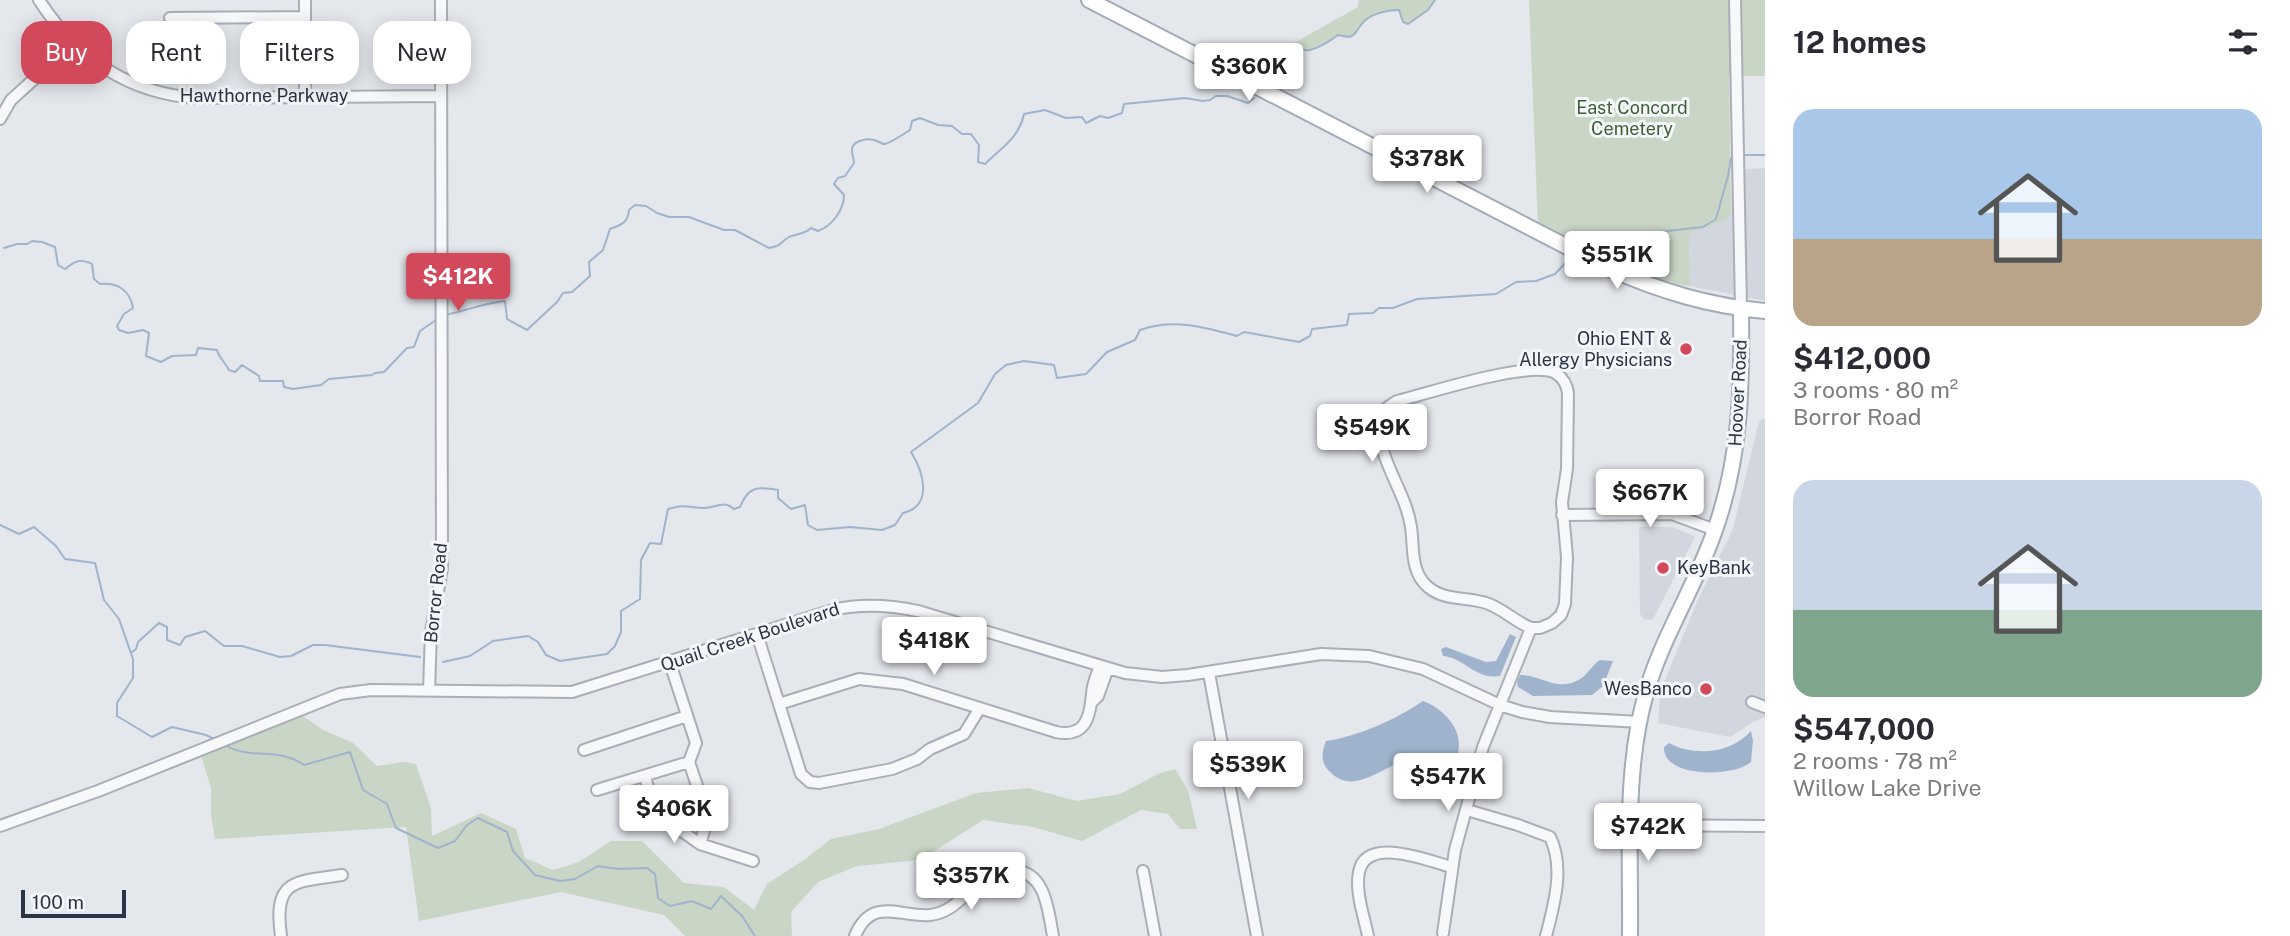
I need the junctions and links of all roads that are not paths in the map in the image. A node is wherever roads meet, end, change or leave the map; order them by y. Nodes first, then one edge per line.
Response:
1 (39, 0) edge
2 (306, 0) edge
3 (441, 0) edge
4 (1088, 0) edge
5 (1735, 0) edge
6 (305, 17) junction
7 (170, 18) dead end
8 (55, 21) edge
9 (112, 74) edge
10 (29, 84) edge
11 (441, 96) junction
12 (305, 97) junction
13 (0, 119) edge
14 (1741, 309) junction
15 (1765, 312) edge
16 (1562, 515) junction
17 (1715, 530) junction
18 (1531, 628) junction
19 (757, 634) junction
20 (670, 663) junction
21 (1104, 667) junction
22 (1209, 673) junction
23 (429, 691) junction
24 (1752, 702) dead end
25 (779, 704) junction
26 (1500, 705) junction
27 (1765, 707) edge
28 (981, 708) junction
29 (687, 716) junction
30 (1640, 722) junction
31 (584, 750) dead end
32 (689, 762) junction
33 (645, 777) junction
34 (597, 790) dead end
35 (1467, 810) junction
36 (1631, 825) junction
37 (0, 826) edge
38 (1765, 826) edge
39 (700, 844) junction
40 (753, 861) dead end
41 (1451, 867) junction
42 (1143, 872) dead end
43 (342, 875) dead end
44 (1445, 935) edge
45 (281, 936) edge
46 (855, 936) edge
47 (1053, 936) edge
48 (1155, 936) edge
49 (1257, 936) edge
50 (1368, 936) edge
51 (1546, 936) edge
52 (1630, 936) edge

1 - 8 street, Hawthorne Parkway
2 - 6 street
3 - 11 street, Borror Road
4 - 14 main road
5 - 14 street, Hoover Road
6 - 7 street
6 - 12 street
9 - 12 street, Hawthorne Parkway
10 - 13 street
11 - 12 street, Hawthorne Parkway
11 - 23 street, Borror Road
14 - 15 main road
14 - 17 main road, Hoover Road
16 - 17 street
16 - 18 street
16 - 18 street
17 - 30 main road, Hoover Road
18 - 26 street
19 - 20 street, Quail Creek Boulevard
19 - 21 street, Quail Creek Boulevard
19 - 25 street
20 - 23 street, Quail Creek Boulevard
20 - 29 street
21 - 22 street, Quail Creek Boulevard
21 - 28 street
22 - 26 street, Quail Creek Boulevard
22 - 49 street
23 - 37 street
24 - 27 street
25 - 28 street
25 - 28 street
26 - 30 street, Quail Creek Boulevard
26 - 35 street
29 - 31 street
29 - 32 street
30 - 36 main road, Hoover Road
32 - 33 street
32 - 39 street
33 - 34 street
33 - 39 street
35 - 41 street
35 - 51 street
36 - 38 street
36 - 52 main road, Hoover Road
39 - 40 street
41 - 44 street
41 - 50 street
42 - 48 street
43 - 45 street
46 - 47 street

